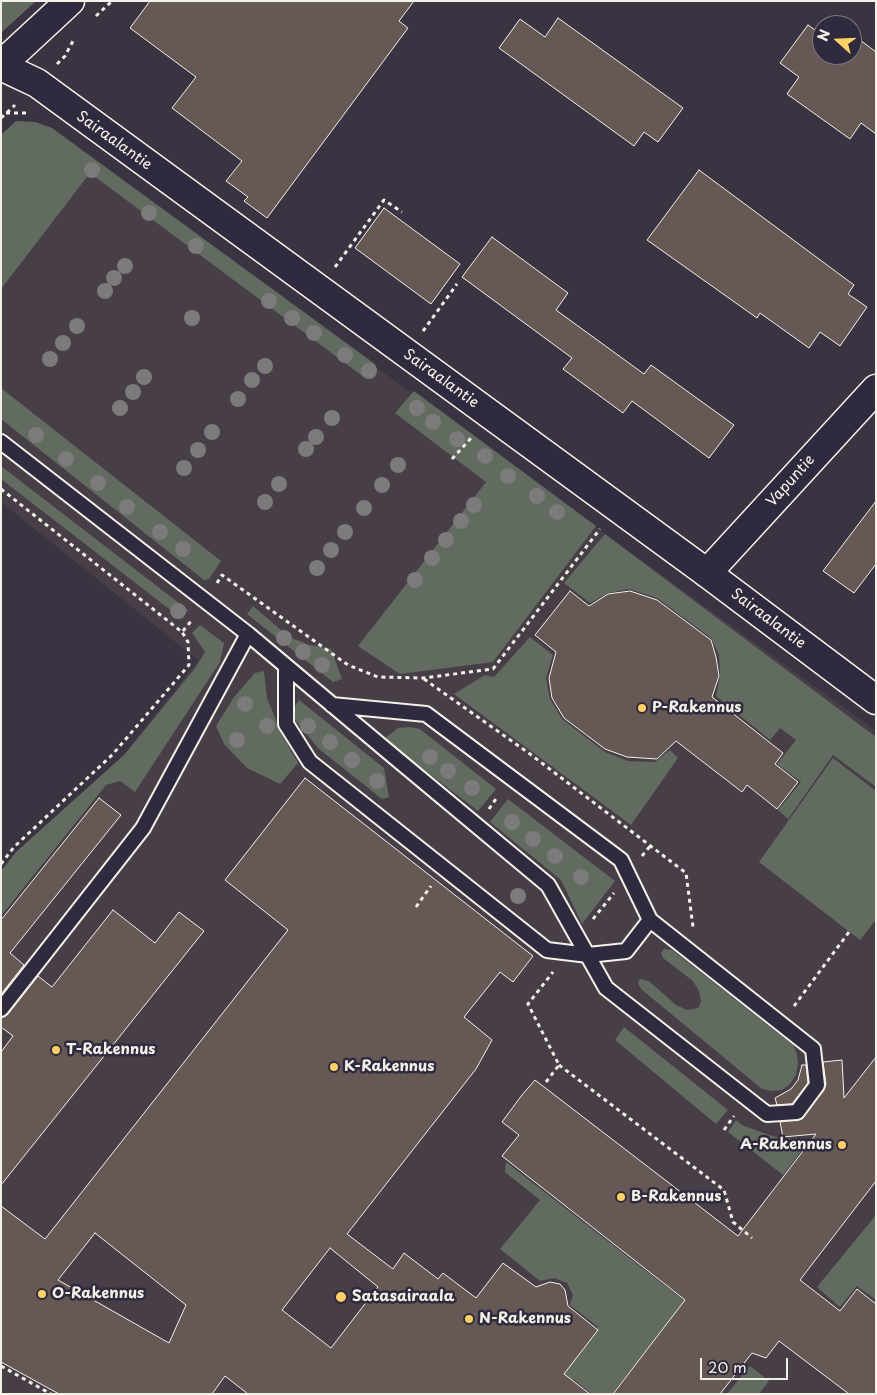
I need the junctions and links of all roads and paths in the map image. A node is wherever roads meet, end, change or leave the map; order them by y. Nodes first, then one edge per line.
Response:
1 (70, 1) edge
2 (1, 66) edge
3 (6, 113) dead end
4 (1, 118) edge
5 (402, 212) dead end
6 (332, 272) dead end
7 (457, 284) dead end
8 (419, 335) dead end
9 (876, 389) edge
10 (478, 430) dead end
11 (1, 442) edge
12 (452, 459) dead end
13 (1, 490) edge
14 (606, 522) dead end
15 (707, 573) junction
16 (204, 601) junction
17 (182, 632) junction
18 (248, 634) junction
19 (286, 667) junction
20 (423, 678) junction
21 (876, 700) edge
22 (332, 705) junction
23 (1, 864) edge
24 (650, 920) junction
25 (693, 927) dead end
26 (849, 932) dead end
27 (588, 955) junction
28 (793, 1007) dead end
29 (1, 1009) edge
30 (559, 1065) dead end
31 (736, 1114) dead end
32 (724, 1130) dead end
33 (752, 1238) dead end
34 (1, 1366) edge
35 (51, 1394) edge

1 - 2 street
2 - 15 street, Sairaalantie
3 - 4 path
5 - 6 path
7 - 8 path
9 - 15 street, Vapuntie
10 - 12 path
11 - 16 lane
13 - 17 path
14 - 20 path
15 - 21 street, Sairaalantie
16 - 17 path
16 - 18 lane
16 - 20 path
17 - 23 path
18 - 19 lane
18 - 29 lane
19 - 22 lane
19 - 27 lane
20 - 25 path
22 - 24 lane
22 - 27 lane
24 - 27 lane
24 - 27 lane
26 - 28 path
30 - 33 path
31 - 32 path
34 - 35 path

